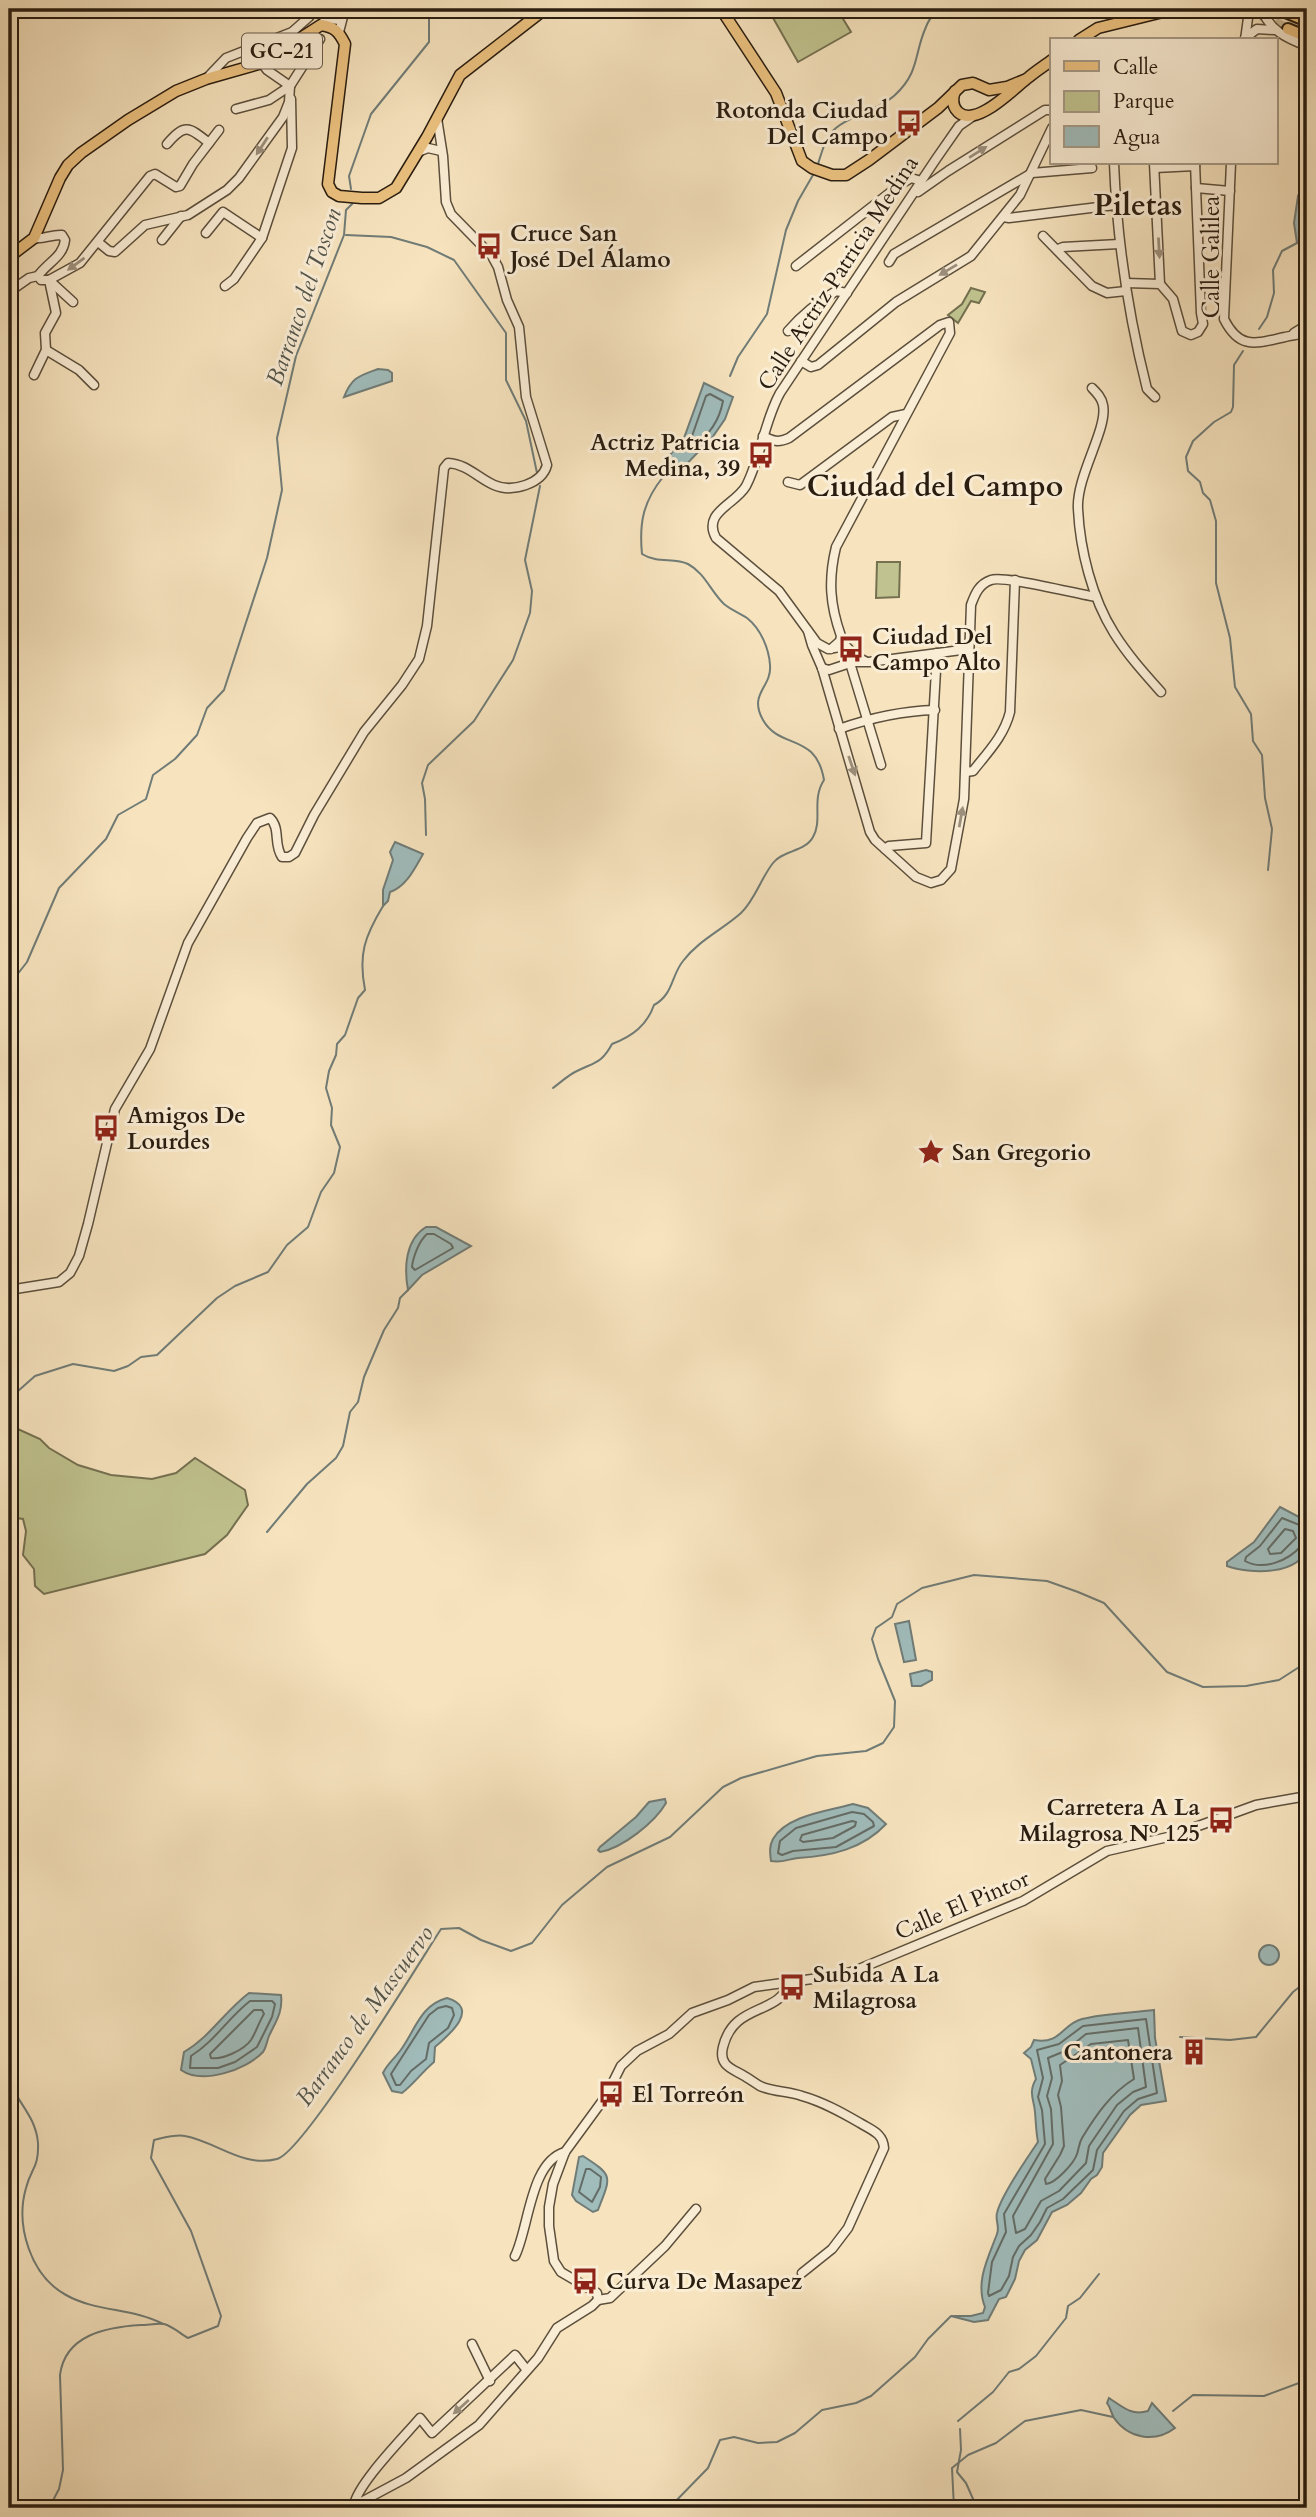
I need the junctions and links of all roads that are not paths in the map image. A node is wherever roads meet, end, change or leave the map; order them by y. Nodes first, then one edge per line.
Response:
1 (314, 9) edge
2 (345, 9) edge
3 (545, 9) edge
4 (720, 9) edge
5 (1175, 9) edge
6 (1245, 9) edge
7 (1261, 9) edge
8 (1278, 9) edge
9 (1163, 10) edge
10 (340, 20) junction
11 (1307, 21) edge
12 (321, 25) junction
13 (1288, 29) tunnel mouth
14 (1275, 30) junction
15 (339, 32) junction
16 (1307, 37) edge
17 (1082, 38) edge
18 (1245, 38) edge
19 (1246, 38) edge
20 (320, 39) dead end
21 (1307, 46) edge
22 (226, 58) junction
23 (1050, 61) edge
24 (262, 63) junction
25 (224, 74) junction
26 (206, 79) junction
27 (1024, 80) junction
28 (290, 86) junction
29 (957, 88) junction
30 (983, 89) junction
31 (938, 108) junction
32 (236, 109) dead end
33 (956, 110) junction
34 (1050, 110) edge
35 (977, 114) junction
36 (437, 118) junction
37 (219, 130) dead end
38 (1050, 132) edge
39 (953, 135) junction
40 (427, 137) junction
41 (209, 143) junction
42 (167, 144) dead end
43 (441, 150) junction
44 (418, 152) junction
45 (936, 159) junction
46 (1114, 164) edge
47 (1231, 164) edge
48 (1154, 165) edge
49 (1195, 165) edge
50 (1092, 168) dead end
51 (948, 171) junction
52 (1032, 173) junction
53 (921, 181) junction
54 (1007, 188) junction
55 (1196, 188) junction
56 (1230, 191) junction
57 (1020, 195) junction
58 (1115, 205) junction
59 (904, 207) junction
60 (181, 216) junction
61 (1000, 220) junction
62 (206, 233) dead end
63 (1043, 236) dead end
64 (34, 238) junction
65 (262, 238) junction
66 (162, 240) dead end
67 (98, 242) junction
68 (1119, 244) junction
69 (1058, 249) junction
70 (9, 257) edge
71 (889, 262) dead end
72 (796, 266) dead end
73 (38, 276) junction
74 (49, 281) junction
75 (1160, 284) junction
76 (225, 286) dead end
77 (1126, 287) junction
78 (9, 292) edge
79 (847, 293) junction
80 (73, 302) dead end
81 (1307, 325) edge
82 (788, 331) dead end
83 (1307, 332) edge
84 (1288, 336) junction
85 (46, 350) junction
86 (801, 361) junction
87 (34, 375) dead end
88 (94, 385) dead end
89 (1092, 387) dead end
90 (1155, 397) dead end
91 (906, 414) junction
92 (762, 436) junction
93 (788, 482) dead end
94 (1015, 580) junction
95 (1096, 597) junction
96 (838, 627) junction
97 (808, 631) junction
98 (830, 649) junction
99 (969, 649) junction
100 (850, 650) junction
101 (937, 653) junction
102 (851, 662) junction
103 (869, 662) junction
104 (820, 665) junction
105 (1161, 692) dead end
106 (935, 710) junction
107 (866, 720) junction
108 (839, 729) junction
109 (881, 765) dead end
110 (966, 772) junction
111 (885, 849) junction
112 (9, 1290) edge
113 (1307, 1796) edge
114 (789, 1983) junction
115 (565, 2152) junction
116 (695, 2209) dead end
117 (515, 2256) dead end
118 (802, 2273) dead end
119 (598, 2300) junction
120 (472, 2344) dead end
121 (526, 2369) junction
122 (490, 2381) junction
123 (352, 2507) edge

1 - 22 street
2 - 10 street
3 - 36 main road, GC-21
4 - 31 main road
5 - 9 main road
6 - 18 street
7 - 14 street
8 - 11 highway
9 - 17 main road
10 - 12 street
10 - 15 street
12 - 15 main road, GC-21
12 - 24 main road, GC-21
13 - 16 highway
14 - 19 street
14 - 21 street
15 - 44 main road, GC-21
20 - 28 street
22 - 25 street
22 - 26 street
23 - 27 main road
24 - 25 main road, GC-21
24 - 28 street
25 - 26 main road, GC-21
26 - 64 main road, GC-21
27 - 30 main road
27 - 35 main road
28 - 32 street
28 -> 60 street
28 - 65 street
29 - 30 main road
29 - 31 main road
29 - 33 main road
30 - 35 main road
31 - 33 main road
33 - 35 main road
33 - 39 street, Calle Actriz Patricia Medina
51 -> 34 street
35 - 39 street, Calle Actriz Patricia Medina
36 - 40 main road, GC-21
36 - 43 street
37 - 41 street
38 - 52 street
39 - 45 street, Calle Actriz Patricia Medina
40 - 43 street
40 - 44 main road, GC-21
41 - 42 street
41 - 67 street
43 - 44 street
43 - 112 street
45 - 51 street
45 - 53 street, Calle Actriz Patricia Medina
46 - 58 street
47 - 56 street, Calle Galilea
48 - 49 street
48 -> 75 street
49 - 55 street
50 - 52 street
51 - 59 street
52 - 54 street
52 - 57 street
53 - 59 street, Calle Actriz Patricia Medina
53 - 72 street
54 - 57 street
54 - 71 street
55 - 56 street
55 - 75 street
56 - 84 street, Calle Galilea
57 - 61 street
58 - 61 street
58 - 68 street
59 - 79 street, Calle Actriz Patricia Medina
60 - 66 street
60 - 67 street
61 -> 86 street
62 - 65 street
63 - 69 street
64 - 70 main road, GC-21
64 - 73 street
65 - 76 street
67 -> 74 street
68 - 69 street
68 - 77 street
69 - 77 street
73 - 74 street
73 - 78 street
74 - 80 street
74 - 85 street
75 - 77 street
77 - 90 street
79 - 82 street
79 - 86 street, Calle Actriz Patricia Medina
81 - 84 street
83 - 84 street
85 - 87 street
85 - 88 street
86 - 92 street, Calle Actriz Patricia Medina
89 - 95 street
91 - 92 street
91 - 93 street
91 - 96 street
92 - 97 street, Calle Actriz Patricia Medina
94 - 95 street
94 - 99 street
94 - 110 street
95 - 105 street
96 - 98 street
96 - 100 street
97 - 98 street, Calle Actriz Patricia Medina
97 - 104 street, Calle Actriz Patricia Medina
98 - 100 street
98 - 104 street
99 - 101 street
99 - 110 street
100 - 102 street
100 - 103 street
101 - 103 street
101 - 106 street
102 - 103 street
102 - 104 street
102 - 107 street
104 - 108 street, Calle Actriz Patricia Medina
106 - 107 street
106 - 111 street
107 - 108 street
107 - 109 street
108 -> 111 street, Calle Actriz Patricia Medina
111 -> 110 street, Calle Actriz Patricia Medina
113 - 114 street, Calle El Pintor
114 - 115 street, Calle El Pintor
114 - 118 street
115 - 117 street
115 - 119 street
116 - 119 street
119 - 121 street
120 - 122 street
121 - 122 street
121 - 123 street
122 -> 123 street

